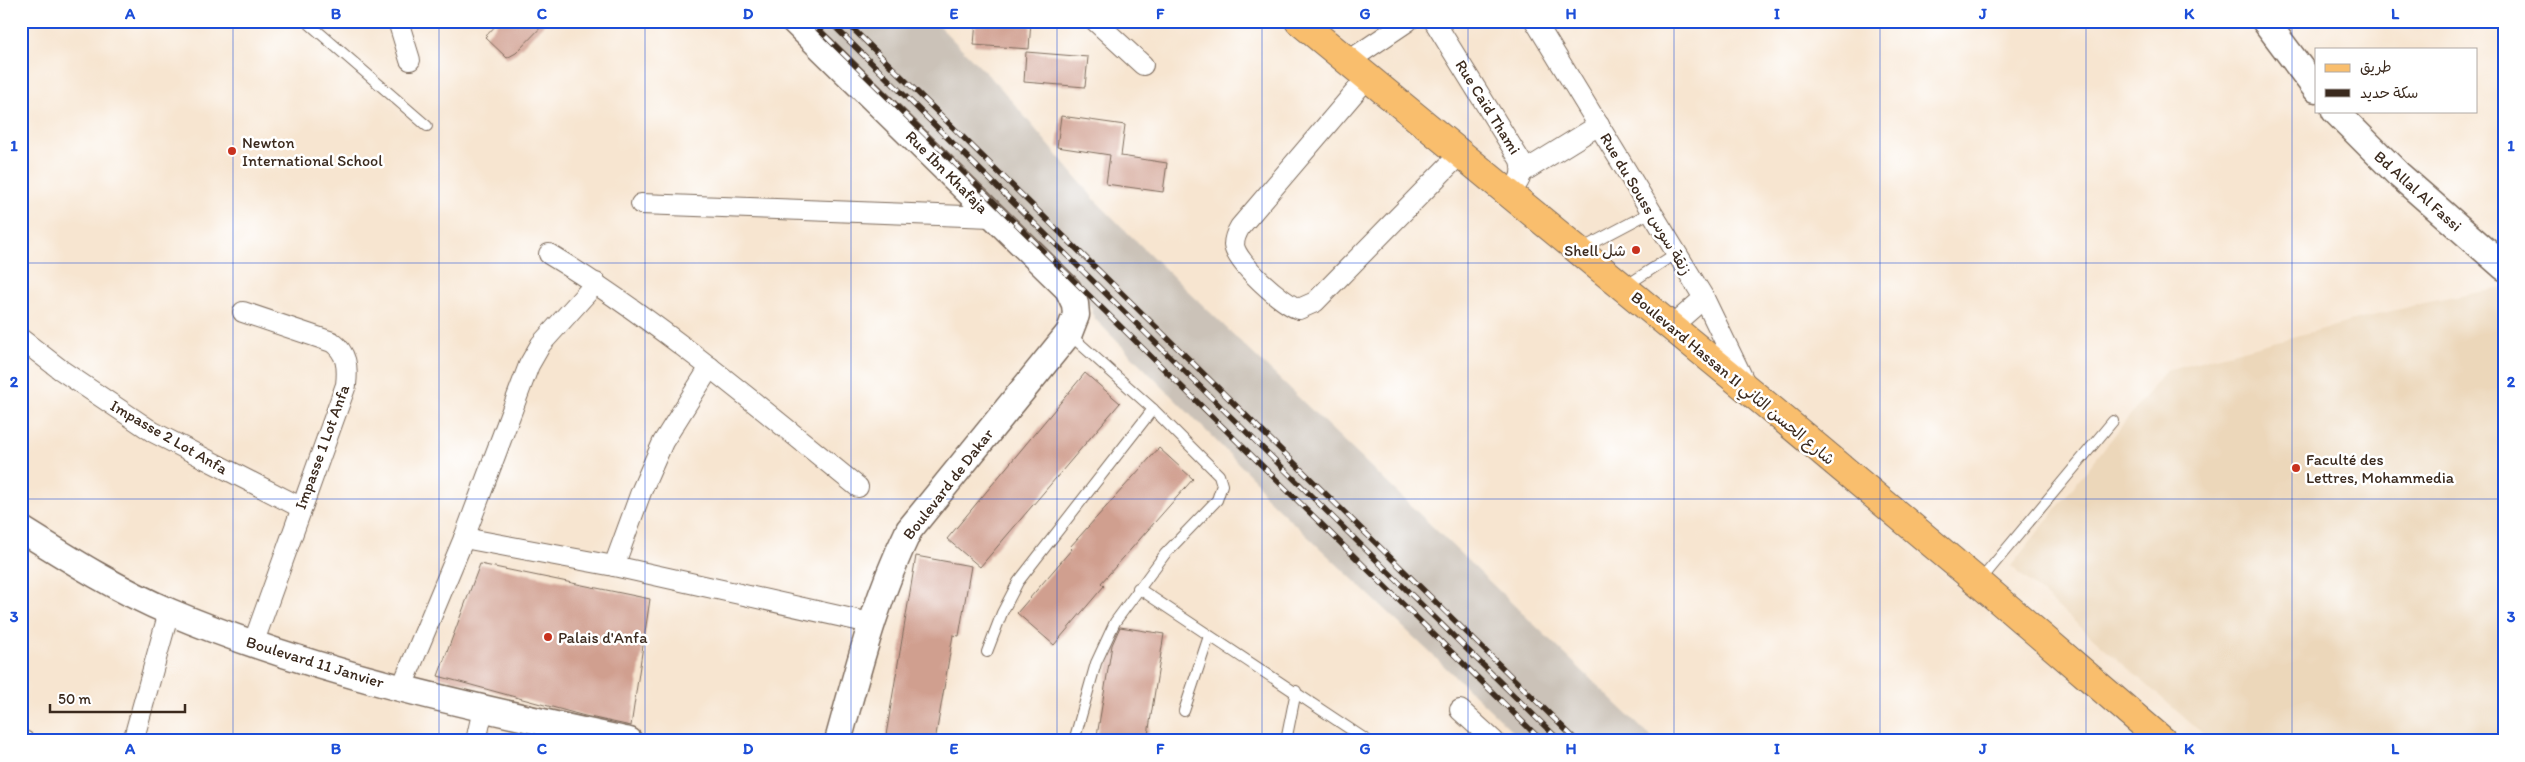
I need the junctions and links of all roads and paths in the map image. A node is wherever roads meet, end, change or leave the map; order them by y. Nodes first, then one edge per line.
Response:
1 (306, 21) edge
2 (398, 21) edge
3 (794, 21) edge
4 (1095, 21) edge
5 (1299, 21) edge
6 (1320, 21) edge
7 (1408, 21) edge
8 (1434, 21) edge
9 (1535, 21) edge
10 (2265, 21) edge
11 (410, 60) dead end
12 (1350, 64) junction
13 (1143, 65) dead end
14 (2315, 88) edge
15 (2336, 112) edge
16 (1599, 125) junction
17 (426, 126) dead end
18 (1460, 154) junction
19 (1516, 183) junction
20 (640, 204) dead end
21 (1651, 212) junction
22 (992, 217) junction
23 (1578, 251) junction
24 (549, 254) dead end
25 (1676, 254) junction
26 (2504, 267) edge
27 (596, 283) junction
28 (1624, 287) junction
29 (1704, 298) junction
30 (243, 312) dead end
31 (1671, 327) junction
32 (1068, 333) junction
33 (21, 338) edge
34 (710, 367) junction
35 (1748, 391) junction
36 (1154, 409) junction
37 (2113, 421) dead end
38 (858, 487) dead end
39 (300, 507) junction
40 (21, 529) edge
41 (464, 538) junction
42 (614, 566) junction
43 (1978, 582) junction
44 (1138, 588) junction
45 (169, 612) junction
46 (870, 623) junction
47 (1209, 636) junction
48 (253, 644) junction
49 (987, 652) dead end
50 (401, 689) junction
51 (1296, 691) junction
52 (484, 709) junction
53 (1460, 710) dead end
54 (1184, 711) dead end
55 (132, 741) edge
56 (476, 741) edge
57 (628, 741) edge
58 (838, 741) edge
59 (1074, 741) edge
60 (1286, 741) edge
61 (1368, 741) edge
62 (1494, 741) edge
63 (2162, 741) edge

1 - 17 lane
2 - 11 street
3 - 22 street, Rue Ibn Khafaja
4 - 13 street
5 - 12 main road, Boulevard Hassan II شارع الحسن الثاني
6 - 12 street
7 - 12 street
8 - 19 street, Rue Caïd Thami
9 - 16 street, Rue du Souss زنقة سوس
10 - 14 street
12 - 18 main road, Boulevard Hassan II شارع الحسن الثاني
12 - 18 street
15 - 26 street, Bd Allal Al Fassi
16 - 19 street
16 - 21 street, Rue du Souss زنقة سوس
18 - 19 main road, Boulevard Hassan II شارع الحسن الثاني
19 - 23 main road, Boulevard Hassan II شارع الحسن الثاني
20 - 22 street
21 - 23 lane
21 - 25 street, Rue du Souss زنقة سوس
22 - 32 street, Rue Ibn Khafaja
23 - 28 main road, Boulevard Hassan II شارع الحسن الثاني
24 - 27 street
25 - 28 lane
25 - 29 street, Rue du Souss زنقة سوس
27 - 34 street
27 - 41 street
28 - 31 main road, Boulevard Hassan II شارع الحسن الثاني
29 - 31 street
29 - 35 street, Rue du Souss زنقة سوس
30 - 39 street, Impasse 1 Lot Anfa
31 - 35 main road, Boulevard Hassan II شارع الحسن الثاني
32 - 36 lane
32 - 46 street, Boulevard de Dakar
33 - 39 street, Impasse 2 Lot Anfa
34 - 38 street
34 - 42 street
35 - 43 main road, Boulevard Hassan II شارع الحسن الثاني
36 - 44 lane
36 - 49 lane
37 - 43 lane
39 - 48 street, Impasse 1 Lot Anfa
40 - 45 street, Boulevard 11 Janvier
41 - 42 street
41 - 50 street
42 - 46 street
43 - 63 main road, Boulevard Hassan II شارع الحسن الثاني
44 - 47 lane
44 - 59 lane
45 - 48 street, Boulevard 11 Janvier
45 - 55 street
46 - 58 street, Boulevard de Dakar
47 - 51 lane
47 - 54 lane
48 - 50 street, Boulevard 11 Janvier
50 - 52 street, Boulevard 11 Janvier
51 - 60 lane
51 - 61 lane
52 - 56 street
52 - 57 street, Boulevard 11 Janvier
53 - 62 street

